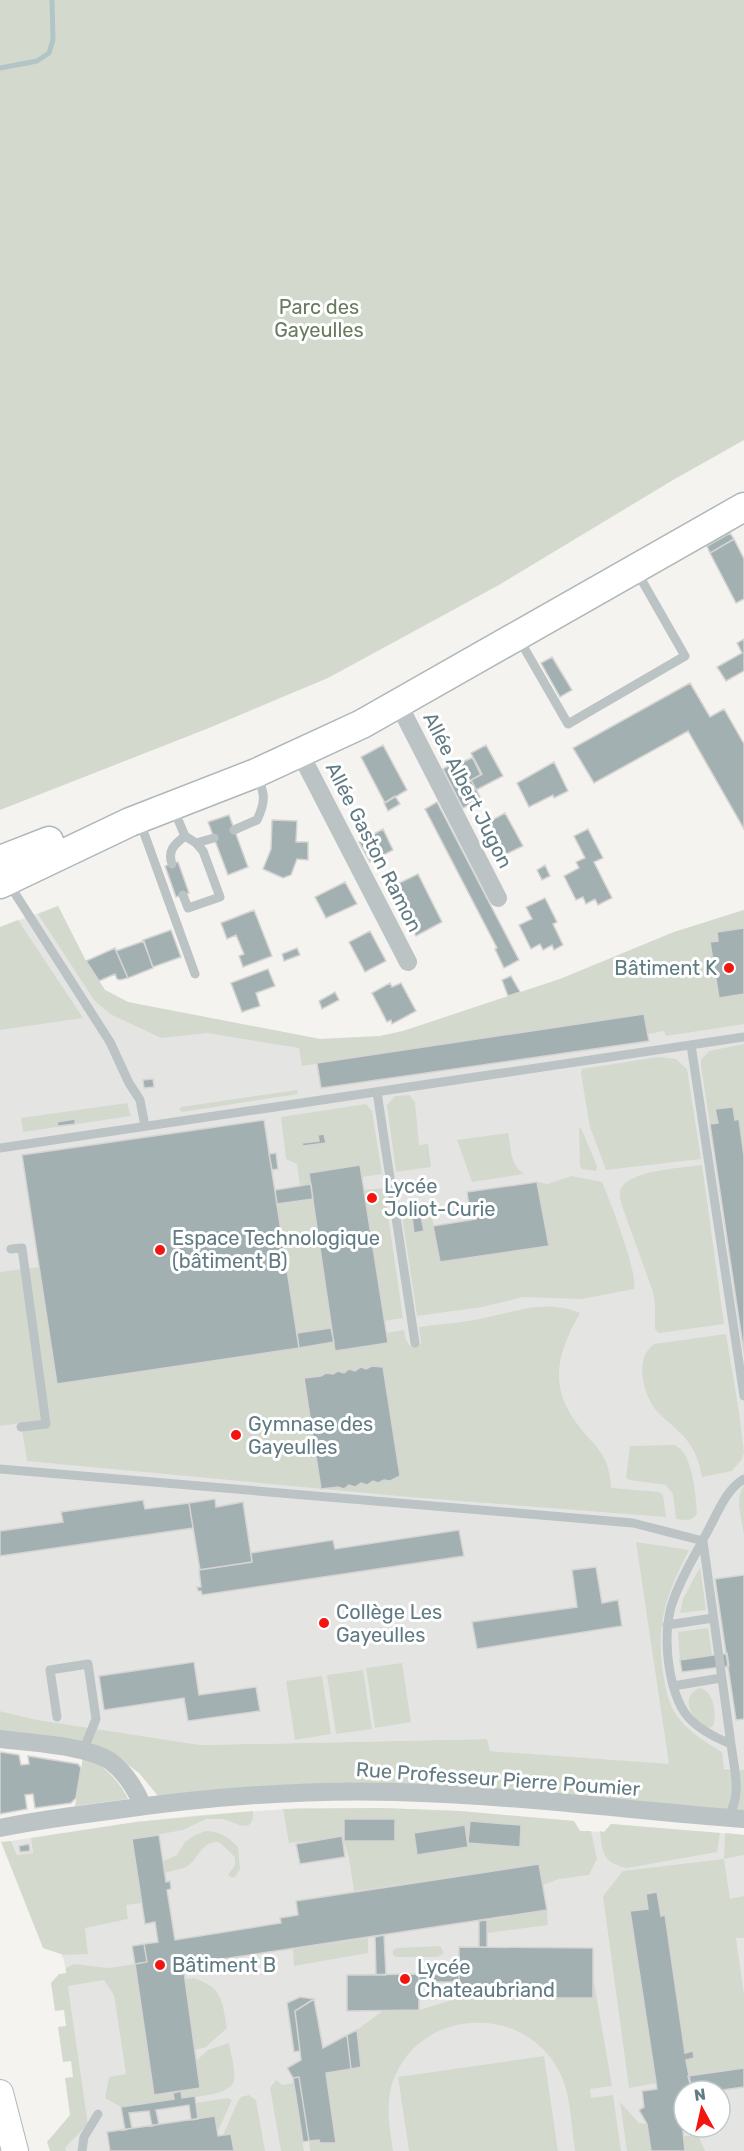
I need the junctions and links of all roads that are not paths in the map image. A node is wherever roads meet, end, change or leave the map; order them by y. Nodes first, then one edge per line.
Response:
1 (744, 507) edge
2 (635, 567) junction
3 (517, 637) junction
4 (398, 704) junction
5 (300, 753) junction
6 (256, 773) junction
7 (172, 806) junction
8 (134, 820) junction
9 (234, 830) dead end
10 (185, 836) junction
11 (214, 838) dead end
12 (196, 843) junction
13 (172, 864) dead end
14 (2, 875) edge
15 (183, 895) dead end
16 (498, 898) dead end
17 (408, 962) dead end
18 (195, 975) dead end
19 (744, 1037) edge
20 (691, 1045) junction
21 (377, 1092) junction
22 (145, 1126) junction
23 (0, 1148) edge
24 (12, 1249) dead end
25 (415, 1343) dead end
26 (744, 1396) edge
27 (21, 1428) dead end
28 (0, 1469) edge
29 (744, 1479) edge
30 (703, 1541) junction
31 (713, 1618) junction
32 (667, 1625) junction
33 (722, 1678) junction
34 (673, 1686) junction
35 (57, 1717) dead end
36 (0, 1739) edge
37 (731, 1744) junction
38 (83, 1751) junction
39 (143, 1806) junction
40 (735, 1818) edge
41 (0, 1828) edge
42 (0, 2093) edge
43 (98, 2114) dead end
44 (9, 2145) edge
45 (82, 2151) edge

1 - 2 main road
2 - 3 main road
2 - 3 lane
3 - 4 main road
4 - 5 main road
4 - 16 street, Allée Albert Jugon
5 - 6 main road
5 - 17 street, Allée Gaston Ramon
6 - 7 main road
6 - 9 lane
7 - 8 main road
7 - 10 lane
8 - 14 main road
8 - 18 lane
10 - 12 lane
10 - 13 lane
11 - 12 lane
12 - 15 lane
14 - 22 lane
19 - 20 lane
20 - 21 lane
20 - 26 lane
21 - 22 lane
21 - 25 lane
22 - 23 lane
24 - 27 lane
28 - 30 lane
29 - 30 lane
30 - 31 lane
30 - 32 lane
31 - 32 lane
31 - 33 lane
32 - 34 lane
33 - 34 lane
33 - 37 lane
34 - 37 lane
35 - 38 lane
36 - 38 street
37 - 40 lane
38 - 39 street
39 - 40 street, Rue Professeur Pierre Poumier
39 - 41 street, Rue Professeur Pierre Poumier
42 - 44 main road
43 - 45 lane

